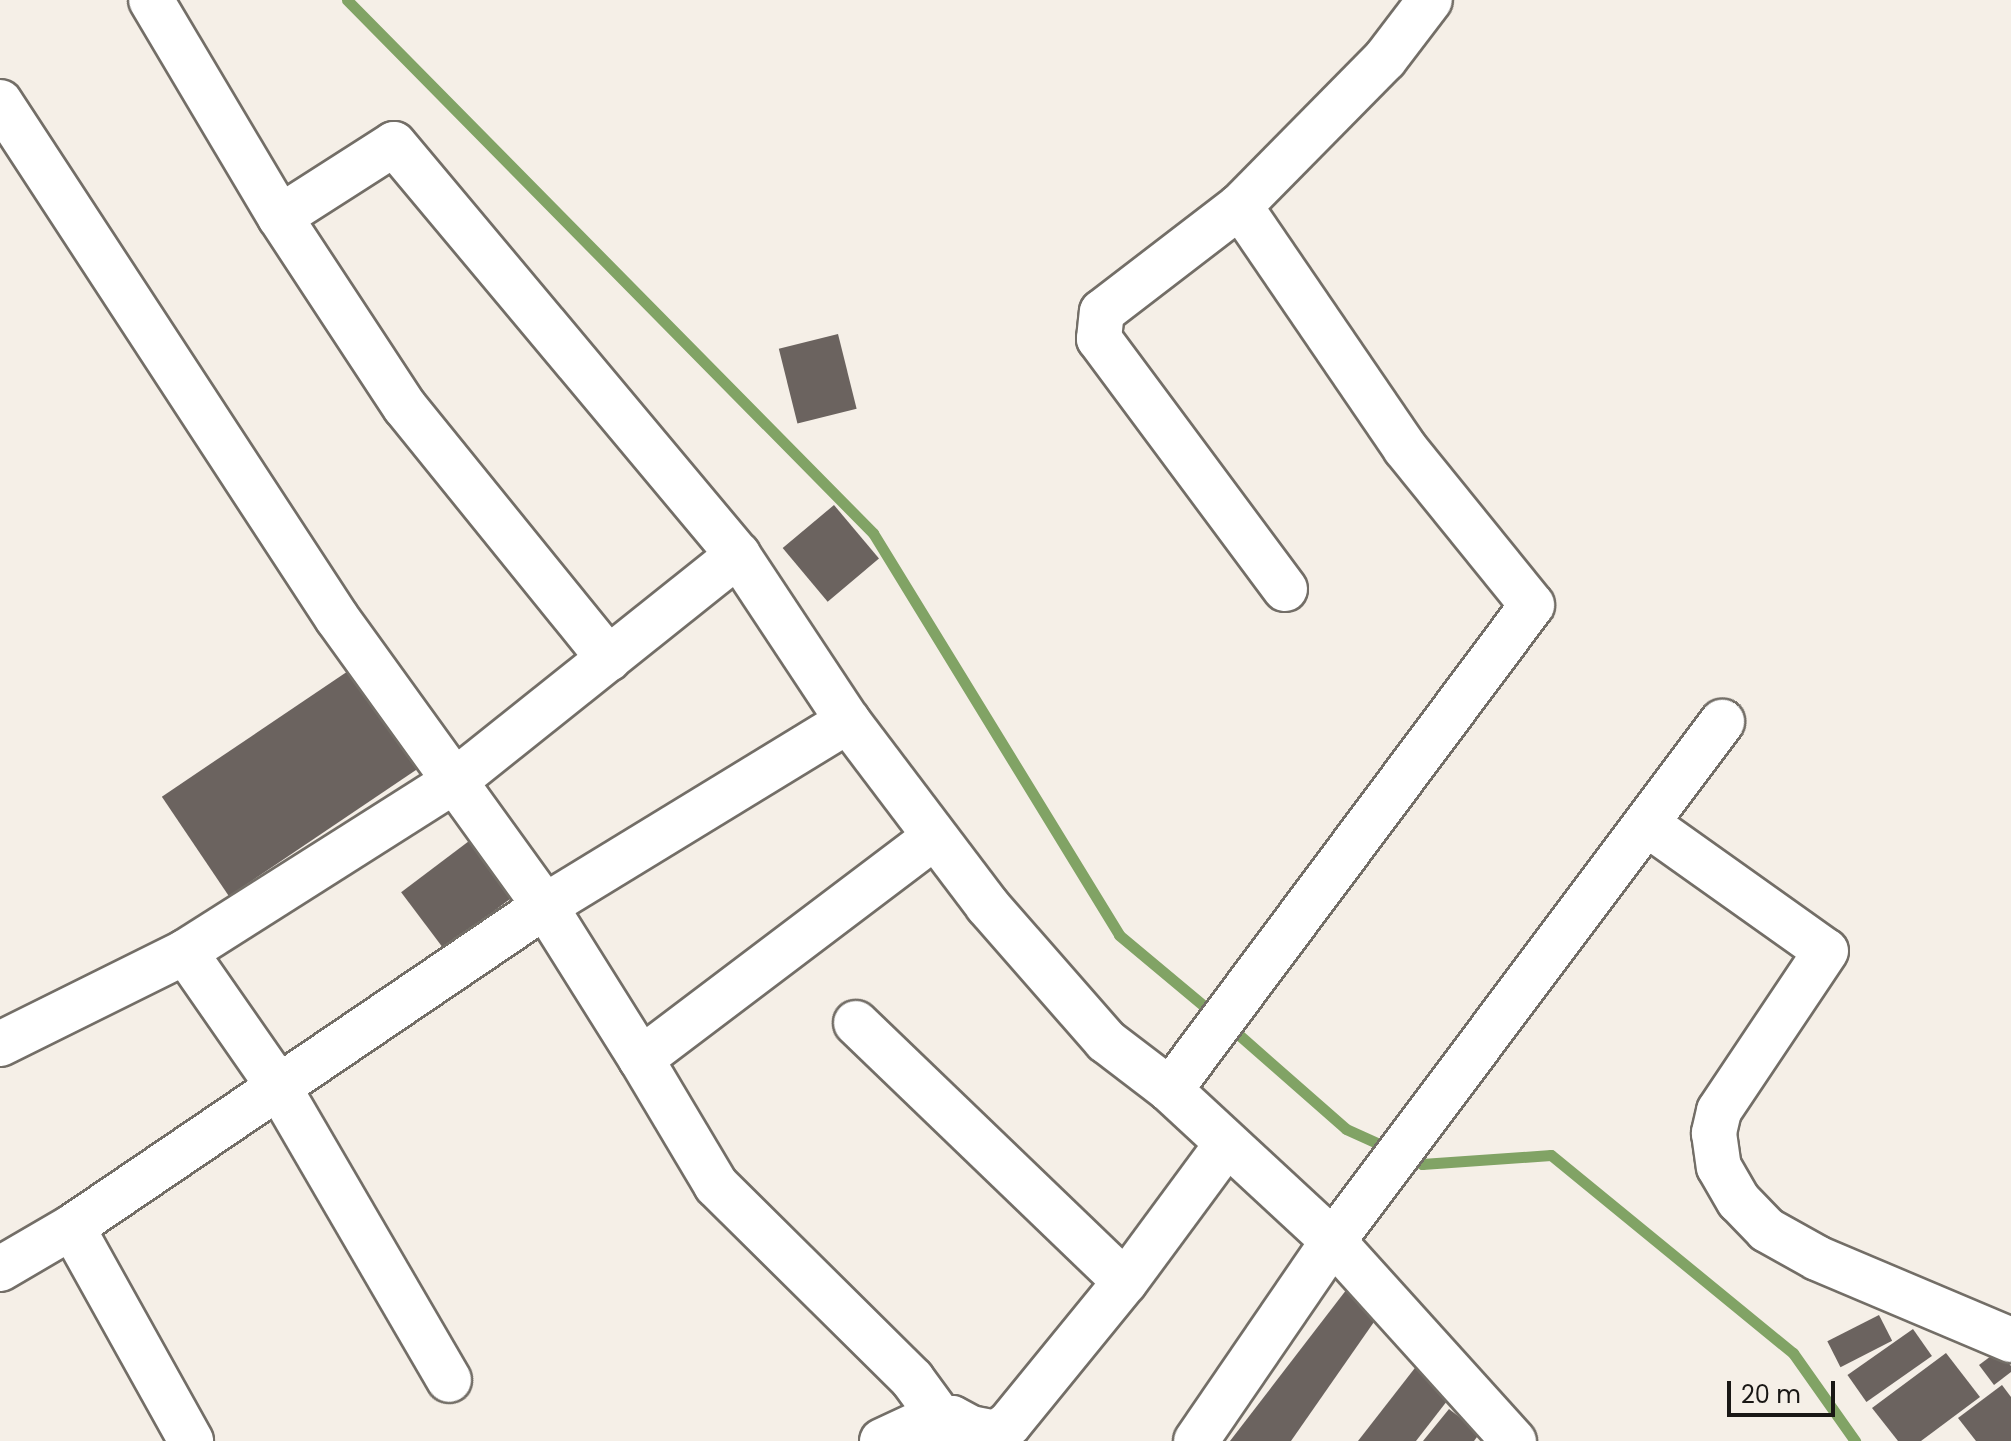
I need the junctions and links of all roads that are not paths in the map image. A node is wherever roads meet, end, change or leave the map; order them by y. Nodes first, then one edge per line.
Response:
1 (151, 0) edge
2 (1430, 0) edge
3 (0, 102) edge
4 (1240, 206) junction
5 (280, 217) junction
6 (738, 555) junction
7 (1285, 589) dead end
8 (609, 659) junction
9 (848, 721) junction
10 (1722, 722) dead end
11 (456, 780) junction
12 (1647, 824) junction
13 (935, 837) junction
14 (545, 906) junction
15 (185, 952) junction
16 (856, 1023) dead end
17 (0, 1044) edge
18 (641, 1059) junction
19 (278, 1086) junction
20 (1170, 1090) junction
21 (1226, 1145) junction
22 (72, 1227) junction
23 (1333, 1241) junction
24 (0, 1269) edge
25 (1125, 1282) junction
26 (2011, 1340) edge
27 (449, 1380) dead end
28 (942, 1420) junction
29 (191, 1441) edge
30 (882, 1441) edge
31 (1196, 1441) edge
32 (1514, 1441) edge

1 - 5 street
2 - 4 street
3 - 11 street
4 - 7 street
4 - 20 street
5 - 6 street
5 - 8 street
6 - 8 street
6 - 9 street
8 - 11 street
9 - 13 street
9 - 14 street
10 - 12 street
11 - 14 street
11 - 15 street
12 - 23 street
12 - 26 street
13 - 18 street
13 - 20 street
14 - 18 street
14 - 19 street
15 - 17 street
15 - 19 street
16 - 25 street
18 - 28 street
19 - 22 street
19 - 27 street
20 - 21 street
21 - 23 street
21 - 25 street
22 - 24 street
22 - 29 street
23 - 31 street
23 - 32 street
25 - 28 street
28 - 30 street

